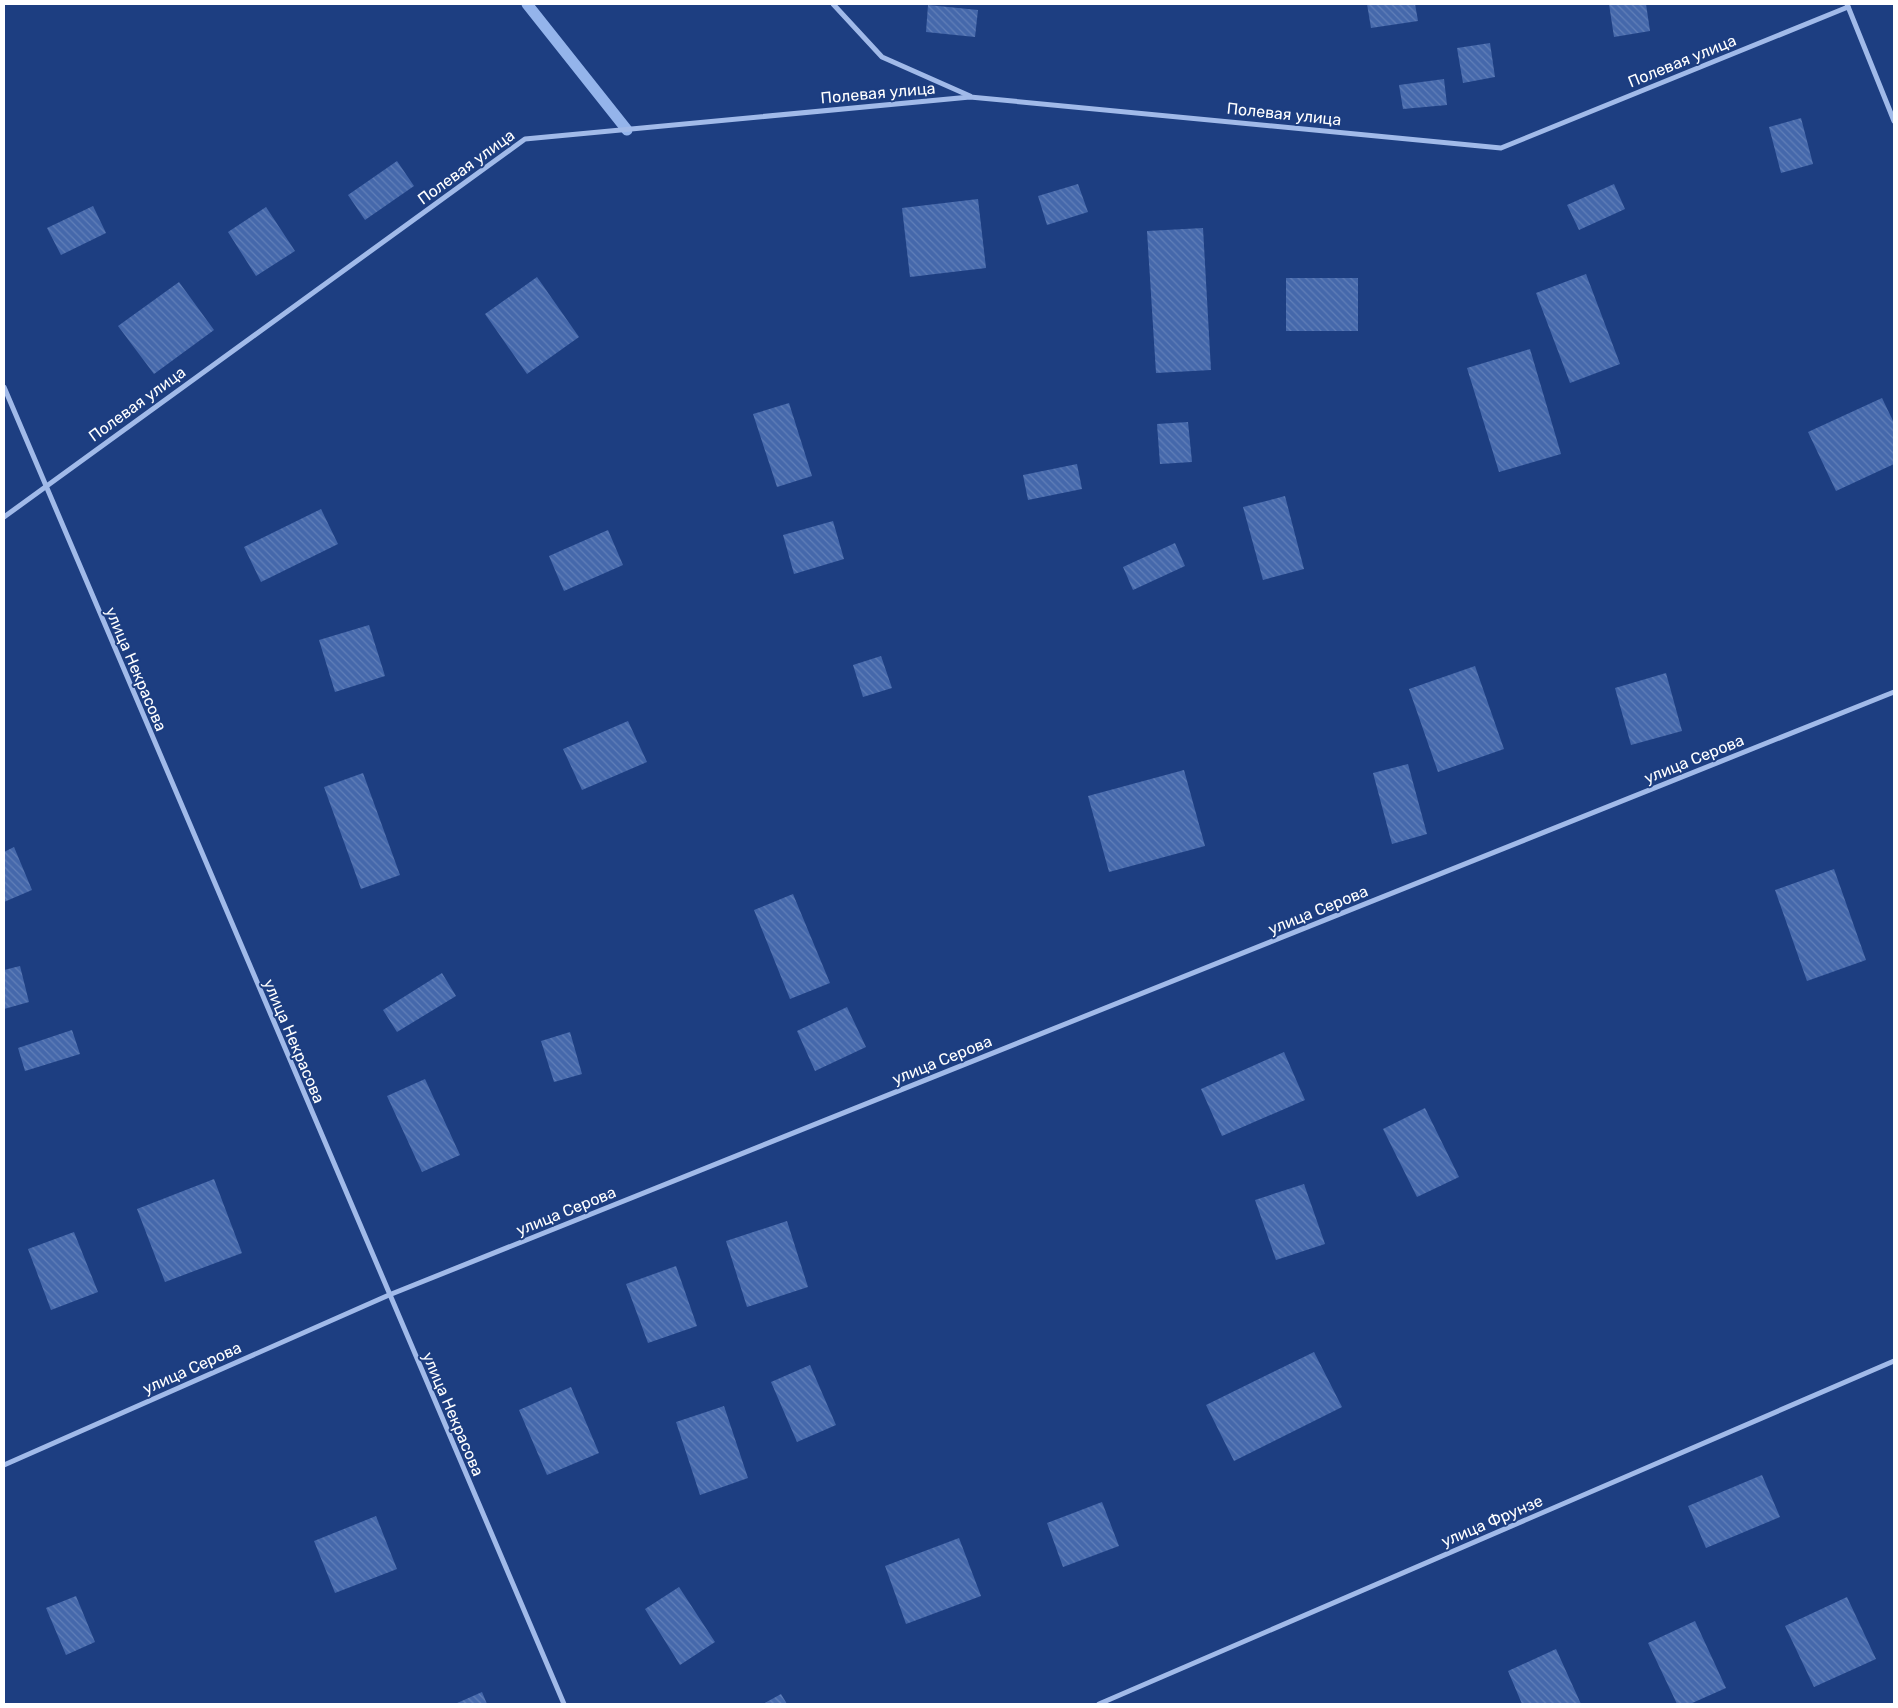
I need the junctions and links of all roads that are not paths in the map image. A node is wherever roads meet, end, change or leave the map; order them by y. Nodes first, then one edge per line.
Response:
1 (833, 4) edge
2 (1847, 5) edge
3 (970, 97) junction
4 (1894, 121) edge
5 (4, 387) edge
6 (44, 486) junction
7 (4, 517) edge
8 (1894, 692) edge
9 (388, 1295) junction
10 (1894, 1361) edge
11 (4, 1465) edge
12 (564, 1704) edge
13 (1099, 1704) edge

1 - 3 street
2 - 3 street, Полевая улица
2 - 4 street
3 - 6 street, Полевая улица
5 - 6 street, улица Некрасова
6 - 7 street, Полевая улица
6 - 9 street, улица Некрасова
8 - 9 street, улица Серова
9 - 11 street, улица Серова
9 - 12 street, улица Некрасова
10 - 13 street, улица Фрунзе

